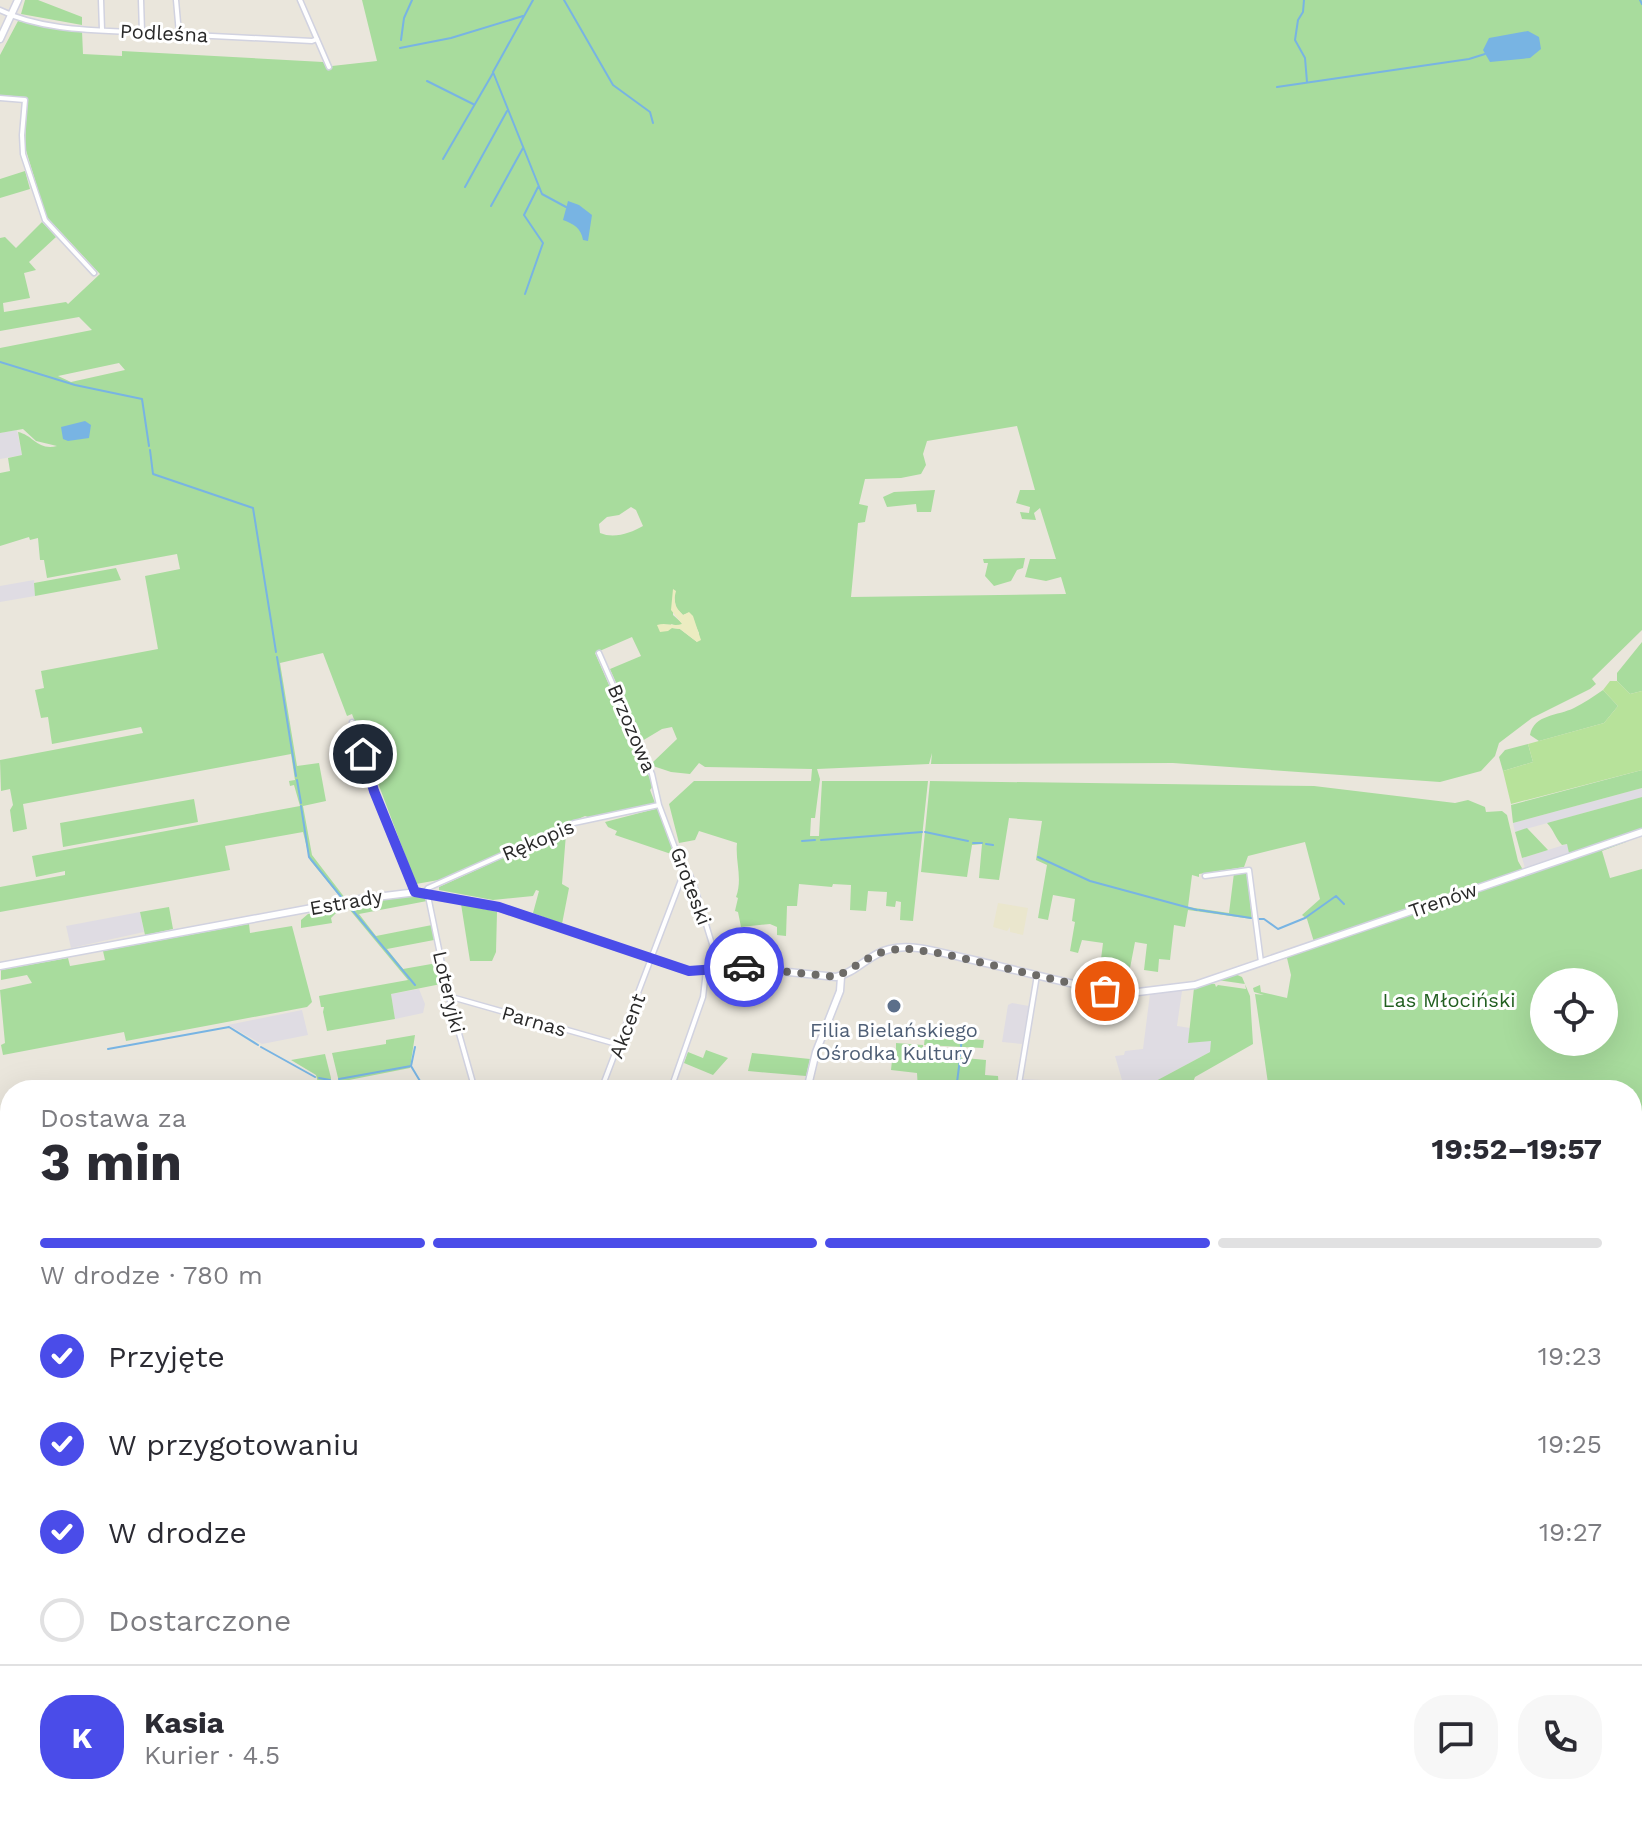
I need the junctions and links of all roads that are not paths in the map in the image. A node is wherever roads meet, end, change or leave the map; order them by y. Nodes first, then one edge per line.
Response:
1 (18, 0) edge
2 (101, 0) edge
3 (141, 0) edge
4 (176, 0) edge
5 (300, 0) edge
6 (0, 10) edge
7 (11, 16) junction
8 (102, 30) junction
9 (142, 32) junction
10 (179, 34) junction
11 (0, 39) edge
12 (317, 39) junction
13 (329, 67) dead end
14 (0, 98) edge
15 (94, 273) dead end
16 (599, 653) dead end
17 (352, 722) dead end
18 (659, 805) junction
19 (1642, 832) edge
20 (684, 872) junction
21 (1205, 876) dead end
22 (415, 892) junction
23 (426, 893) junction
24 (652, 959) junction
25 (1261, 962) junction
26 (0, 966) edge
27 (715, 970) junction
28 (706, 971) junction
29 (1037, 975) junction
30 (841, 977) junction
31 (449, 998) junction
32 (620, 1045) junction
33 (472, 1080) edge
34 (605, 1080) edge
35 (674, 1080) dead end
36 (809, 1080) edge
37 (1020, 1080) edge

1 - 7 main road
2 - 8 street
3 - 9 street
4 - 10 street
5 - 12 street
6 - 7 street, Podleśna
7 - 8 street, Podleśna
7 - 11 main road
8 - 9 street, Podleśna
9 - 10 street, Podleśna
10 - 12 street, Podleśna
12 - 13 street
14 - 15 street
16 - 18 street, Brzozowa
17 - 22 street
18 - 20 street, Groteski
18 - 23 street, Rękopis
19 - 25 main road, Trenów
20 - 24 street, Akcent
20 - 27 street, Groteski
21 - 25 street
22 - 23 main road, Estrady
22 - 26 main road, Estrady
23 - 24 main road, Estrady
23 - 31 street, Loteryjki
24 - 28 main road, Estrady
24 - 32 street, Akcent
25 - 29 main road, Trenów
27 - 28 main road, Estrady
27 - 30 main road, Estrady
28 - 35 street
29 - 30 main road
29 - 37 street
30 - 36 main road
31 - 32 street, Parnas
31 - 33 street, Loteryjki
32 - 34 street, Akcent

